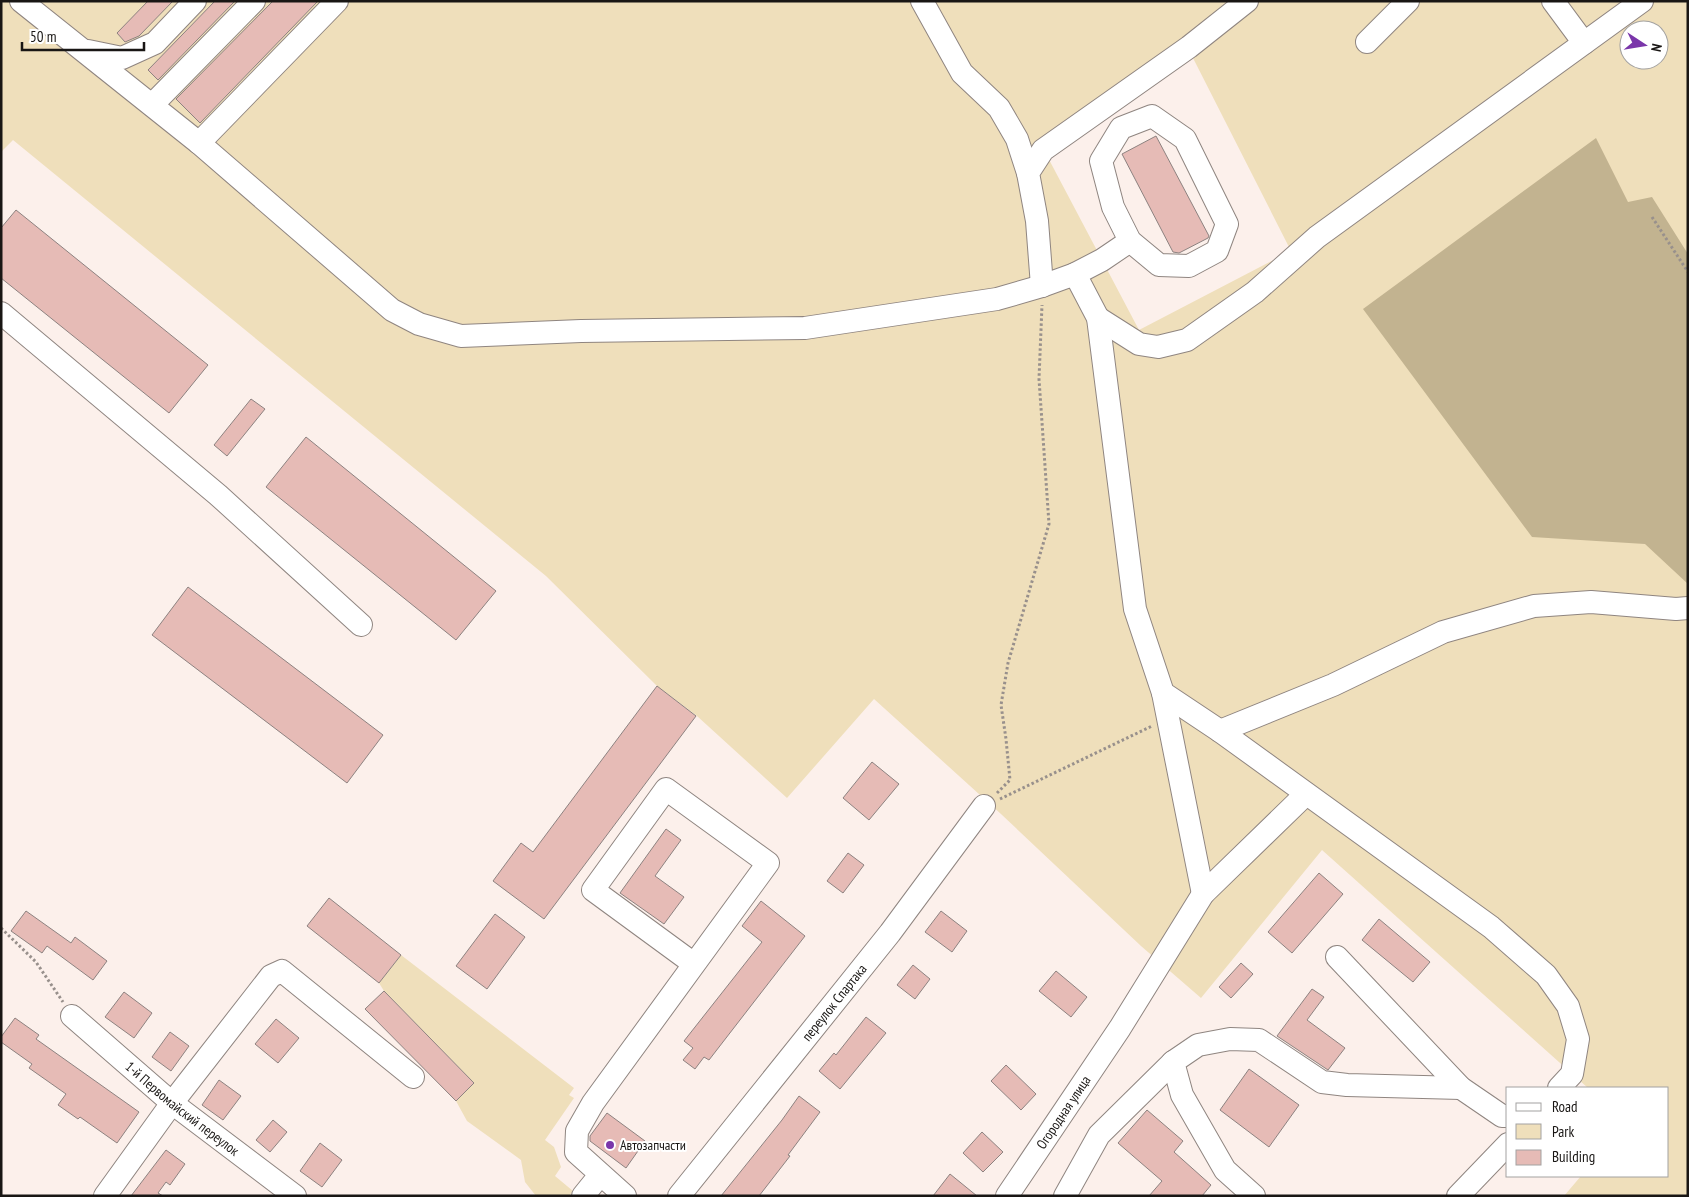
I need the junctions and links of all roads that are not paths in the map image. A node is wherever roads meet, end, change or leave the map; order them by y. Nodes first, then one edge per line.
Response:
1 (21, 1) edge
2 (195, 1) edge
3 (254, 1) edge
4 (337, 1) edge
5 (922, 1) edge
6 (1408, 1) edge
7 (1553, 1) edge
8 (1642, 1) edge
9 (1246, 2) edge
10 (1367, 42) dead end
11 (1584, 43) junction
12 (85, 51) junction
13 (152, 105) junction
14 (199, 143) junction
15 (1028, 173) junction
16 (1130, 241) junction
17 (1076, 274) junction
18 (1042, 286) junction
19 (1, 313) edge
20 (1098, 318) junction
21 (1688, 608) edge
22 (361, 625) dead end
23 (1163, 694) junction
24 (1220, 731) junction
25 (1306, 794) junction
26 (984, 806) road end
27 (1203, 894) junction
28 (1337, 957) dead end
29 (694, 964) junction
30 (72, 1016) road end
31 (1173, 1062) junction
32 (413, 1077) dead end
33 (1560, 1087) edge
34 (1460, 1088) junction
35 (172, 1103) junction
36 (1506, 1116) edge
37 (1506, 1146) edge
38 (600, 1175) junction
39 (106, 1196) edge
40 (295, 1196) edge
41 (583, 1196) edge
42 (624, 1196) edge
43 (678, 1196) edge
44 (1007, 1196) edge
45 (1065, 1196) edge
46 (1254, 1196) edge
47 (1458, 1196) edge

1 - 12 street
2 - 12 street
3 - 13 street
4 - 14 street
5 - 15 street
6 - 10 street
7 - 11 street
8 - 11 street
9 - 15 street
11 - 20 street
12 - 13 street
13 - 14 street
14 - 18 street
15 - 18 street
16 - 16 street
16 - 17 street
17 - 18 street
17 - 20 street
19 - 22 street
20 - 23 street
21 - 24 street
23 - 24 street
23 - 27 street
24 - 25 street
25 - 27 street, Огородная улица
25 - 33 street
26 - 43 street, переулок Спартака
27 - 44 street, Огородная улица
28 - 34 street
29 - 29 street
29 - 38 street
30 - 35 street, 1-й Первомайский переулок
31 - 34 street
31 - 45 street
31 - 46 street
32 - 35 street
34 - 36 street
35 - 39 street
35 - 40 street, 1-й Первомайский переулок
37 - 47 street
38 - 41 street
38 - 42 street

